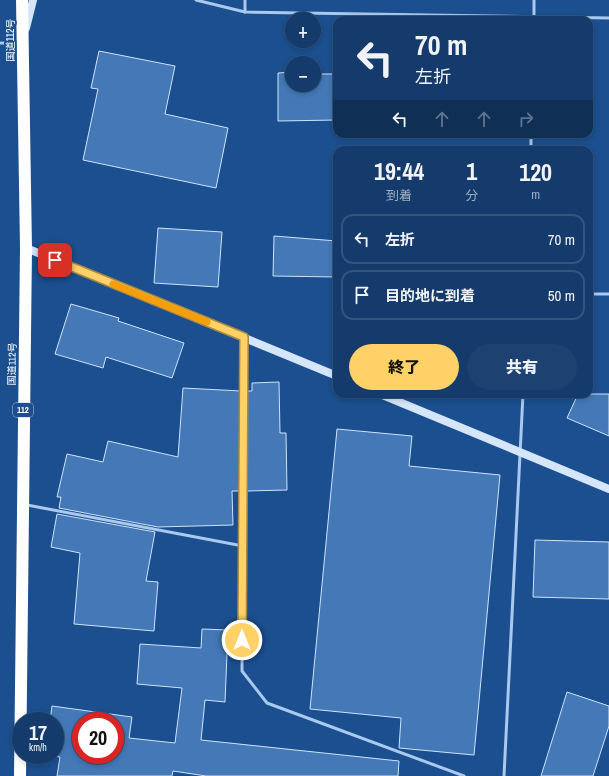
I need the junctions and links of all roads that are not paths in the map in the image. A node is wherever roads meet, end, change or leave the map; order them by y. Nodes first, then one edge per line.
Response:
1 (22, 0) edge
2 (33, 0) edge
3 (196, 0) edge
4 (245, 0) edge
5 (534, 0) edge
6 (245, 12) junction
7 (438, 16) edge
8 (534, 16) edge
9 (593, 18) edge
10 (609, 18) edge
11 (0, 43) edge
12 (22, 44) junction
13 (26, 248) junction
14 (593, 294) edge
15 (609, 294) edge
16 (244, 337) junction
17 (333, 374) edge
18 (389, 398) edge
19 (523, 398) edge
20 (520, 453) junction
21 (609, 489) edge
22 (22, 504) junction
23 (243, 546) junction
24 (20, 776) edge
25 (464, 776) edge
26 (504, 776) edge

1 - 12 highway, 国道112号 / 112
2 - 12 street
3 - 6 lane
4 - 6 lane
5 - 8 lane
6 - 7 lane
9 - 10 lane
11 - 12 lane
12 - 13 highway, 国道112号 / 112
13 - 16 street
13 - 22 highway, 国道112号 / 112
14 - 15 lane
16 - 17 street
16 - 23 lane
18 - 20 street
19 - 20 lane
20 - 21 street
20 - 26 lane
22 - 23 lane
22 - 24 highway, 国道112号 / 112
23 - 25 lane

